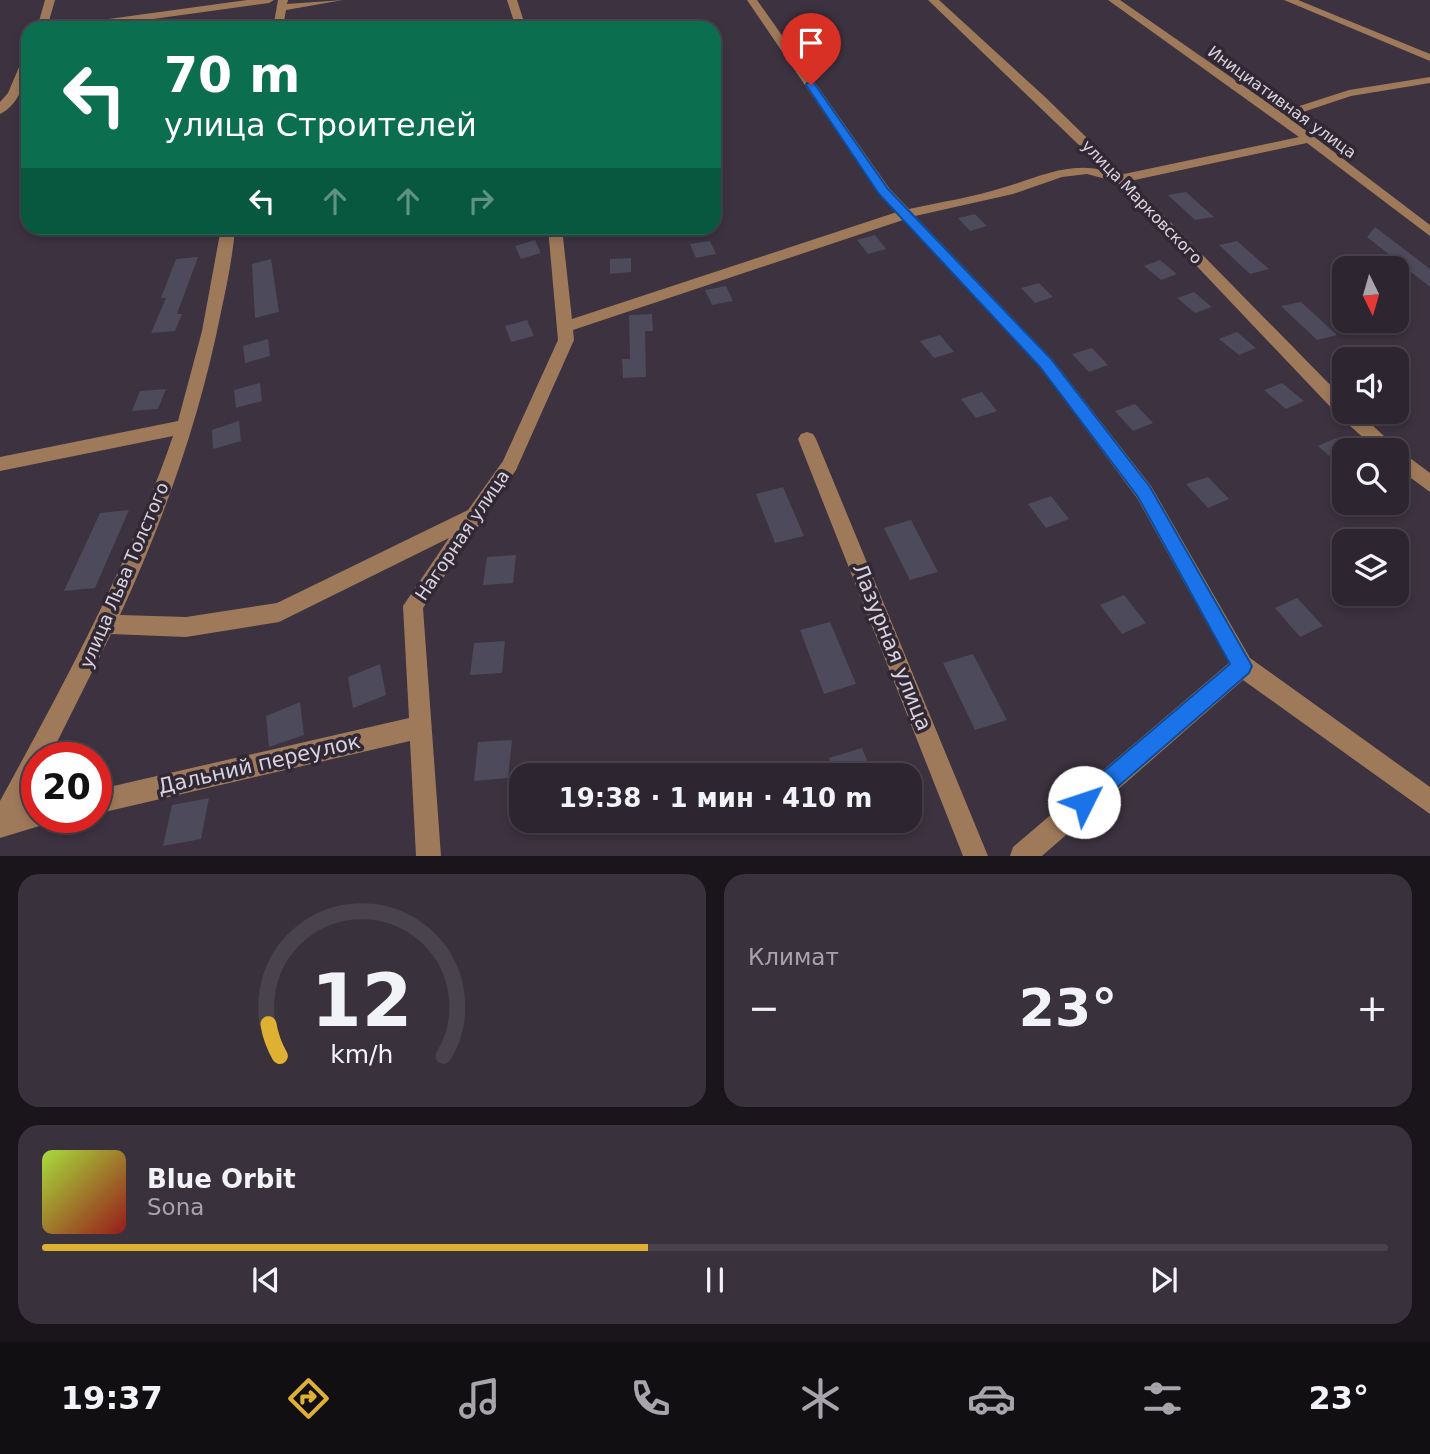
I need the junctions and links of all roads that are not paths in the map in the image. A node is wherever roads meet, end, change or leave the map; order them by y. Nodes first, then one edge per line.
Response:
1 (50, 0) edge
2 (269, 0) edge
3 (338, 0) edge
4 (512, 0) edge
5 (752, 0) edge
6 (933, 0) edge
7 (1113, 0) edge
8 (1289, 0) edge
9 (283, 4) edge
10 (44, 21) edge
11 (116, 21) edge
12 (519, 21) edge
13 (1430, 58) edge
14 (21, 76) edge
15 (1430, 80) edge
16 (0, 110) edge
17 (1279, 116) junction
18 (1309, 139) junction
19 (1120, 178) junction
20 (906, 214) junction
21 (1430, 232) edge
22 (227, 235) edge
23 (556, 235) edge
24 (565, 327) junction
25 (1332, 399) edge
26 (1359, 424) edge
27 (182, 427) junction
28 (1376, 438) edge
29 (807, 439) dead end
30 (0, 464) edge
31 (1409, 467) edge
32 (1430, 484) edge
33 (475, 516) junction
34 (104, 624) junction
35 (1242, 666) junction
36 (421, 727) junction
37 (112, 798) edge
38 (1430, 802) edge
39 (21, 819) edge
40 (0, 824) edge
41 (429, 856) edge
42 (976, 856) edge
43 (1022, 856) edge

1 - 10 street
2 - 11 street
3 - 9 street
4 - 12 street
5 - 20 street
6 - 19 street, улица Марковского
7 - 17 street, Инициативная улица
8 - 13 street
14 - 16 street
15 - 17 street
17 - 18 street, Инициативная улица
18 - 19 street
18 - 21 street, Инициативная улица
19 - 20 street
19 - 25 street, улица Марковского
20 - 24 street
20 - 35 street
22 - 27 street, улица Льва Толстого
23 - 24 street, Нагорная улица
24 - 33 street, Нагорная улица
26 - 28 street, улица Марковского
27 - 30 street
27 - 34 street, улица Льва Толстого
29 - 42 street, Лазурная улица
31 - 32 street
33 - 34 street
33 - 36 street, Нагорная улица
34 - 40 street, улица Льва Толстого
35 - 38 street
35 - 43 street
36 - 37 street, Дальний переулок
36 - 41 street, Нагорная улица
39 - 40 street

